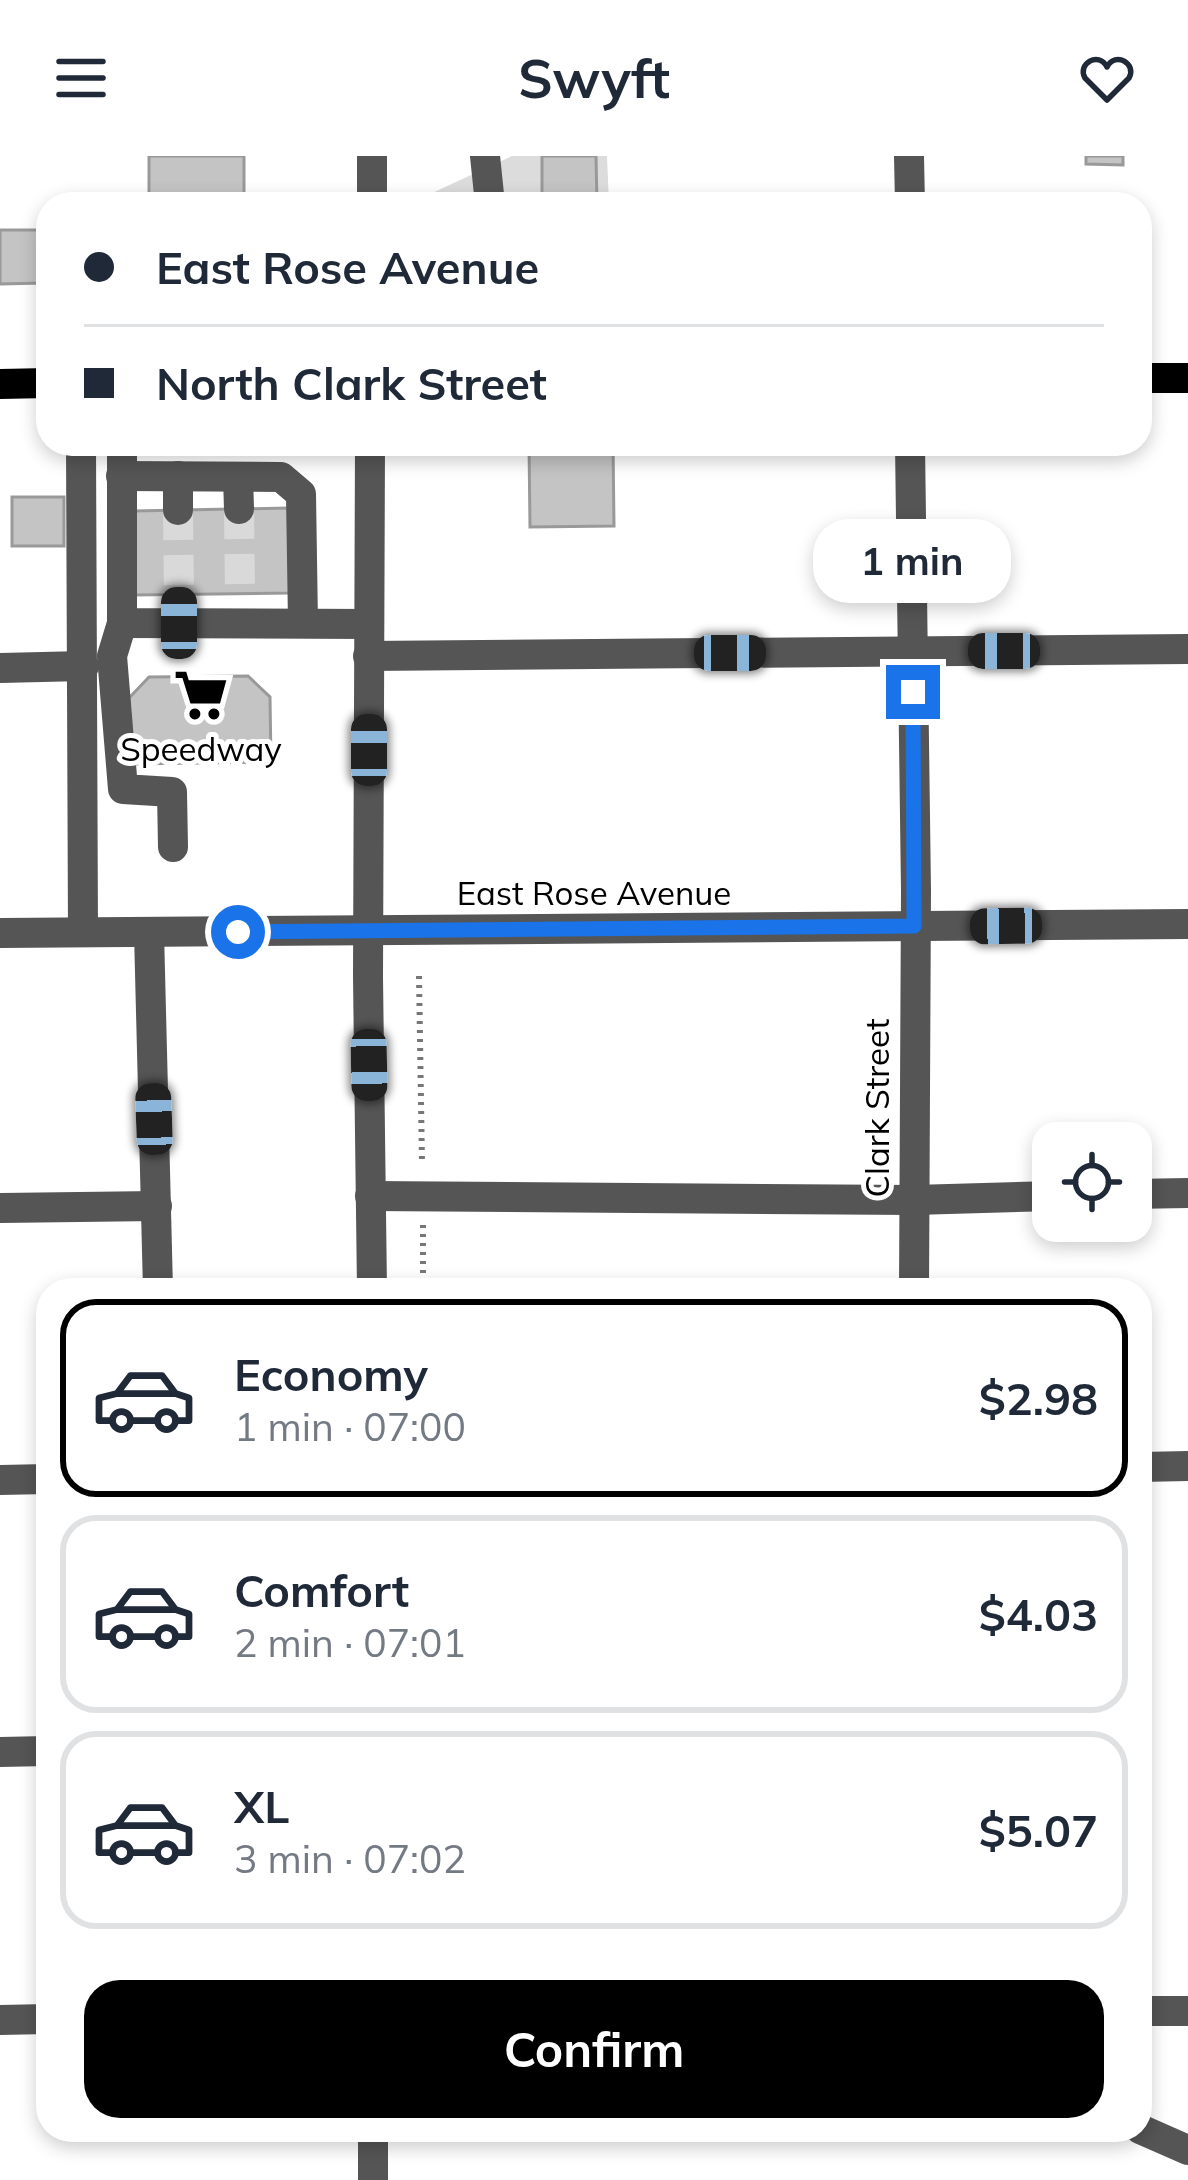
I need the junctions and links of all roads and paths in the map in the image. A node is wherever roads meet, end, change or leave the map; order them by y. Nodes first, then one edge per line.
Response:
1 (372, 156) edge
2 (485, 156) edge
3 (910, 156) edge
4 (372, 192) edge
5 (489, 192) edge
6 (910, 192) edge
7 (1188, 377) edge
8 (1152, 378) edge
9 (36, 383) edge
10 (0, 384) edge
11 (81, 456) edge
12 (122, 456) edge
13 (370, 456) edge
14 (910, 456) edge
15 (121, 476) junction
16 (178, 476) junction
17 (238, 477) junction
18 (239, 509) tunnel mouth
19 (178, 510) tunnel mouth
20 (122, 623) junction
21 (303, 623) junction
22 (369, 624) junction
23 (1188, 650) edge
24 (912, 651) junction
25 (368, 656) junction
26 (84, 666) junction
27 (0, 668) edge
28 (173, 847) dead end
29 (1188, 924) edge
30 (914, 926) junction
31 (368, 930) junction
32 (83, 932) junction
33 (149, 932) junction
34 (0, 933) edge
35 (419, 976) dead end
36 (1188, 1193) edge
37 (1152, 1194) edge
38 (370, 1196) junction
39 (422, 1196) junction
40 (1032, 1197) edge
41 (914, 1200) junction
42 (157, 1206) junction
43 (0, 1208) edge
44 (158, 1278) edge
45 (372, 1278) edge
46 (423, 1278) edge
47 (914, 1278) edge
48 (1188, 1466) edge
49 (1152, 1467) edge
50 (36, 1479) edge
51 (0, 1480) edge
52 (36, 1751) edge
53 (0, 1752) edge
54 (1152, 2011) edge
55 (1188, 2012) edge
56 (36, 2019) edge
57 (0, 2020) edge
58 (1152, 2134) edge
59 (373, 2142) edge
60 (1188, 2150) edge
61 (374, 2180) edge

1 - 4 street
2 - 5 street
3 - 6 street
7 - 8 main road
9 - 10 main road
11 - 26 street
12 - 15 street
13 - 22 street
14 - 24 street, Clark Street
15 - 16 street
15 - 20 street
16 - 17 street
16 - 19 street
17 - 18 street
17 - 21 street
20 - 21 street
20 - 28 street
21 - 22 street
22 - 25 street
23 - 24 street
24 - 25 street
24 - 30 street, Clark Street
25 - 31 street
26 - 27 street
26 - 32 street
29 - 30 street, East Rose Avenue
30 - 31 street, East Rose Avenue
30 - 41 street, Clark Street
31 - 33 street, East Rose Avenue
31 - 38 street
32 - 33 street, East Rose Avenue
32 - 34 street, East Rose Avenue
33 - 42 street
35 - 39 path
36 - 37 street
38 - 39 street
38 - 45 street
39 - 41 street
39 - 46 path
40 - 41 street
41 - 47 street, Clark Street
42 - 43 street
42 - 44 street
48 - 49 street
50 - 51 street
52 - 53 street
54 - 55 street
56 - 57 street
58 - 60 street
59 - 61 street

